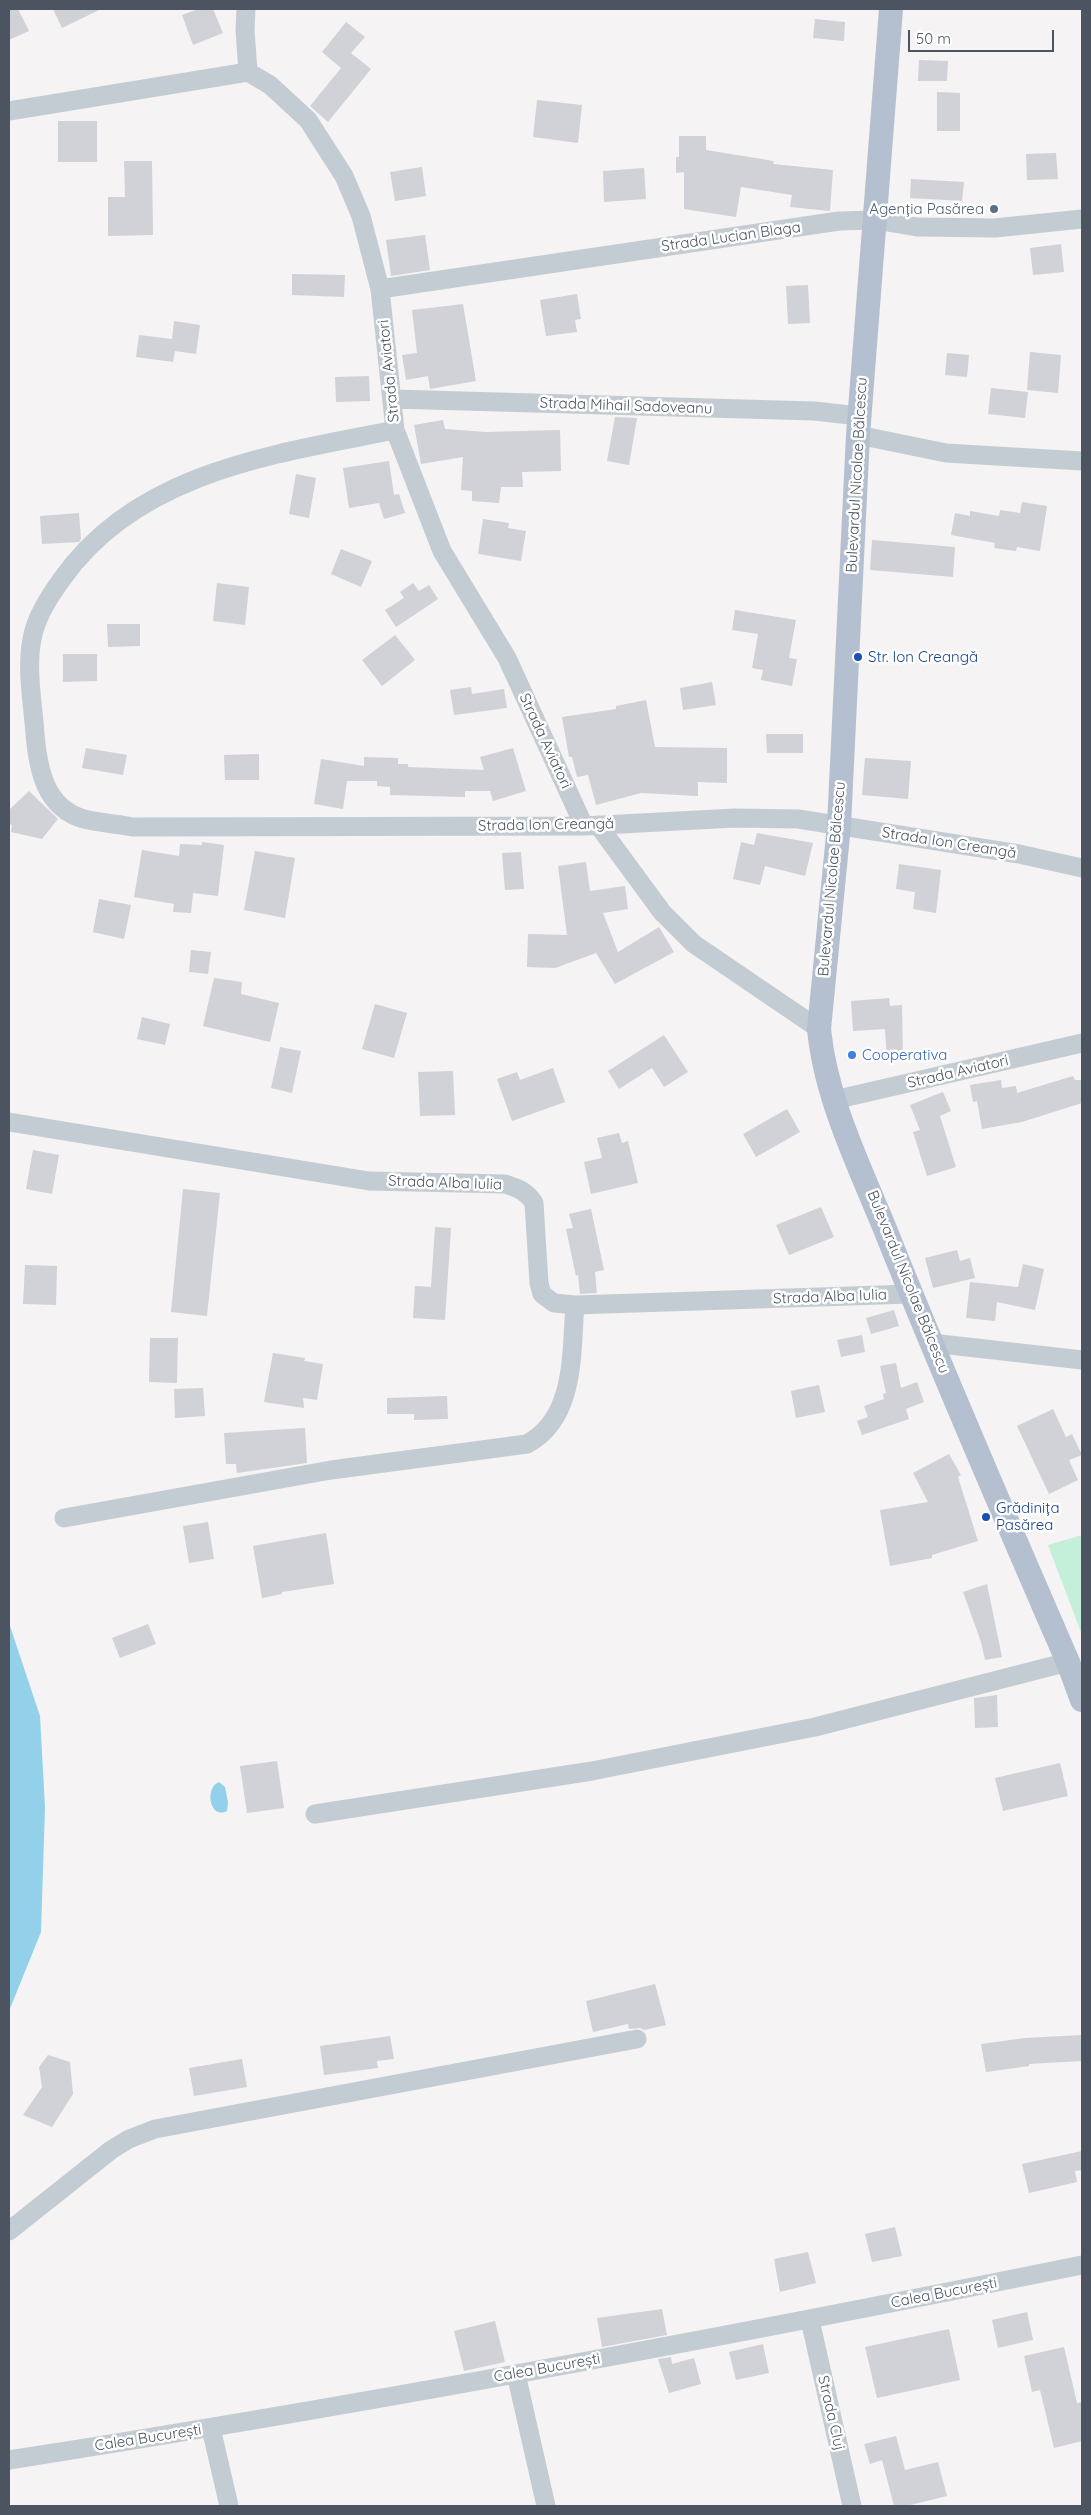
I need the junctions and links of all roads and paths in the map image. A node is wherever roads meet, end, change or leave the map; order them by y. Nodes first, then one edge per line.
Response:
1 (246, 9) edge
2 (891, 9) edge
3 (248, 72) junction
4 (9, 111) edge
5 (1082, 219) edge
6 (875, 220) junction
7 (380, 289) junction
8 (393, 399) junction
9 (858, 426) junction
10 (395, 430) junction
11 (1082, 461) edge
12 (591, 825) junction
13 (838, 825) junction
14 (1082, 868) edge
15 (819, 1029) junction
16 (1082, 1043) edge
17 (834, 1100) junction
18 (9, 1122) edge
19 (911, 1294) junction
20 (575, 1305) junction
21 (932, 1343) junction
22 (1082, 1360) edge
23 (64, 1518) dead end
24 (1068, 1662) junction
25 (1082, 1700) edge
26 (315, 1814) dead end
27 (637, 2040) dead end
28 (9, 2231) edge
29 (1082, 2265) edge
30 (810, 2320) junction
31 (516, 2374) junction
32 (212, 2428) junction
33 (9, 2460) edge
34 (229, 2506) edge
35 (546, 2506) edge
36 (852, 2506) edge

1 - 3 street
2 - 6 main road, Bulevardul Nicolae Bălcescu
3 - 4 street
3 - 7 street, Strada Aviatori
5 - 6 street, Strada Lucian Blaga
6 - 7 street, Strada Lucian Blaga
6 - 9 main road, Bulevardul Nicolae Bălcescu
7 - 8 street, Strada Aviatori
8 - 9 street, Strada Mihail Sadoveanu
8 - 10 street, Strada Aviatori
9 - 11 street, Strada Mihail Sadoveanu
9 - 13 main road, Bulevardul Nicolae Bălcescu
10 - 12 street, Strada Aviatori
10 - 12 street, Strada Ion Creangă
12 - 13 street, Strada Ion Creangă
12 - 15 street, Strada Aviatori
13 - 14 street, Strada Ion Creangă
13 - 15 main road, Bulevardul Nicolae Bălcescu
15 - 17 main road, Bulevardul Nicolae Bălcescu
16 - 17 street, Strada Aviatori
17 - 19 main road, Bulevardul Nicolae Bălcescu
18 - 20 street, Strada Alba Iulia
19 - 20 street, Strada Alba Iulia
19 - 21 main road, Bulevardul Nicolae Bălcescu
20 - 23 street
21 - 22 street
21 - 24 main road, Bulevardul Nicolae Bălcescu
24 - 25 main road, Bulevardul Nicolae Bălcescu
24 - 26 street
27 - 28 street
29 - 30 street, Calea București
30 - 31 street, Calea București
30 - 36 street, Strada Cluj
31 - 32 street, Calea București
31 - 35 street
32 - 33 street, Calea București
32 - 34 street

